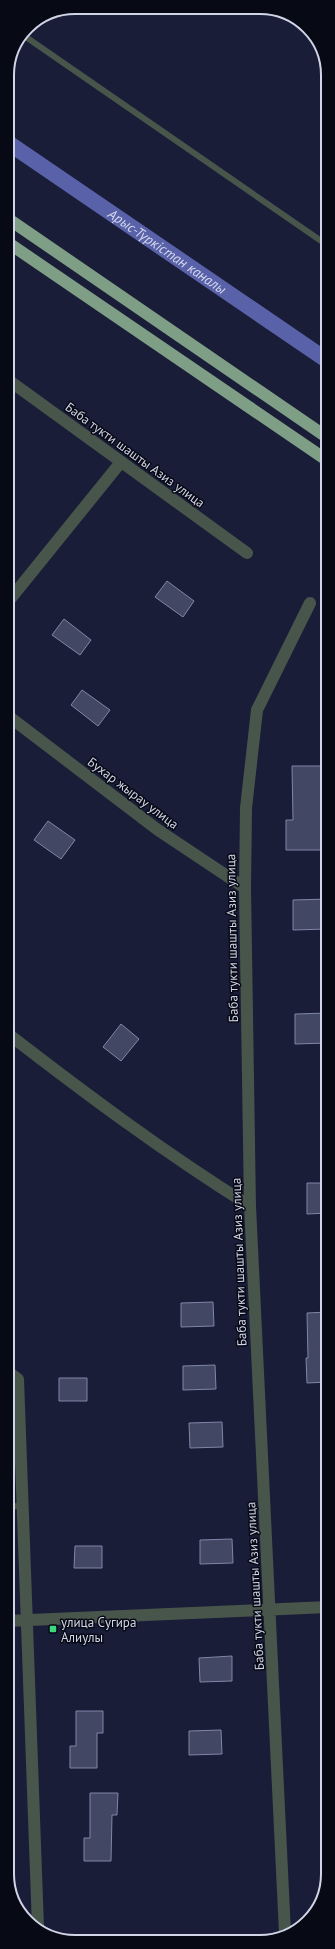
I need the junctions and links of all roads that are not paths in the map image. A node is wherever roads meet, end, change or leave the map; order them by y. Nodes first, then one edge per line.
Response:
1 (26, 38) edge
2 (14, 223) edge
3 (321, 240) edge
4 (14, 247) edge
5 (14, 384) edge
6 (321, 433) edge
7 (321, 457) edge
8 (121, 462) junction
9 (247, 553) dead end
10 (14, 594) edge
11 (310, 603) dead end
12 (14, 720) edge
13 (245, 888) junction
14 (14, 1038) edge
15 (250, 1206) junction
16 (14, 1376) edge
17 (22, 1504) junction
18 (14, 1507) edge
19 (321, 1607) edge
20 (270, 1609) junction
21 (27, 1620) junction
22 (14, 1621) edge
23 (38, 1922) edge
24 (285, 1930) edge

1 - 3 lane
2 - 6 highway
4 - 7 highway
5 - 8 street, Баба тукти шашты Азиз улица
8 - 9 street, Баба тукти шашты Азиз улица
8 - 10 street
11 - 13 street, Баба тукти шашты Азиз улица
12 - 13 street, Бухар жырау улица
13 - 15 street, Баба тукти шашты Азиз улица
14 - 15 street
15 - 20 street, Баба тукти шашты Азиз улица
16 - 17 street
17 - 18 lane
17 - 21 street
19 - 20 street
20 - 21 street
20 - 24 street, Баба тукти шашты Азиз улица
21 - 22 street
21 - 23 street

